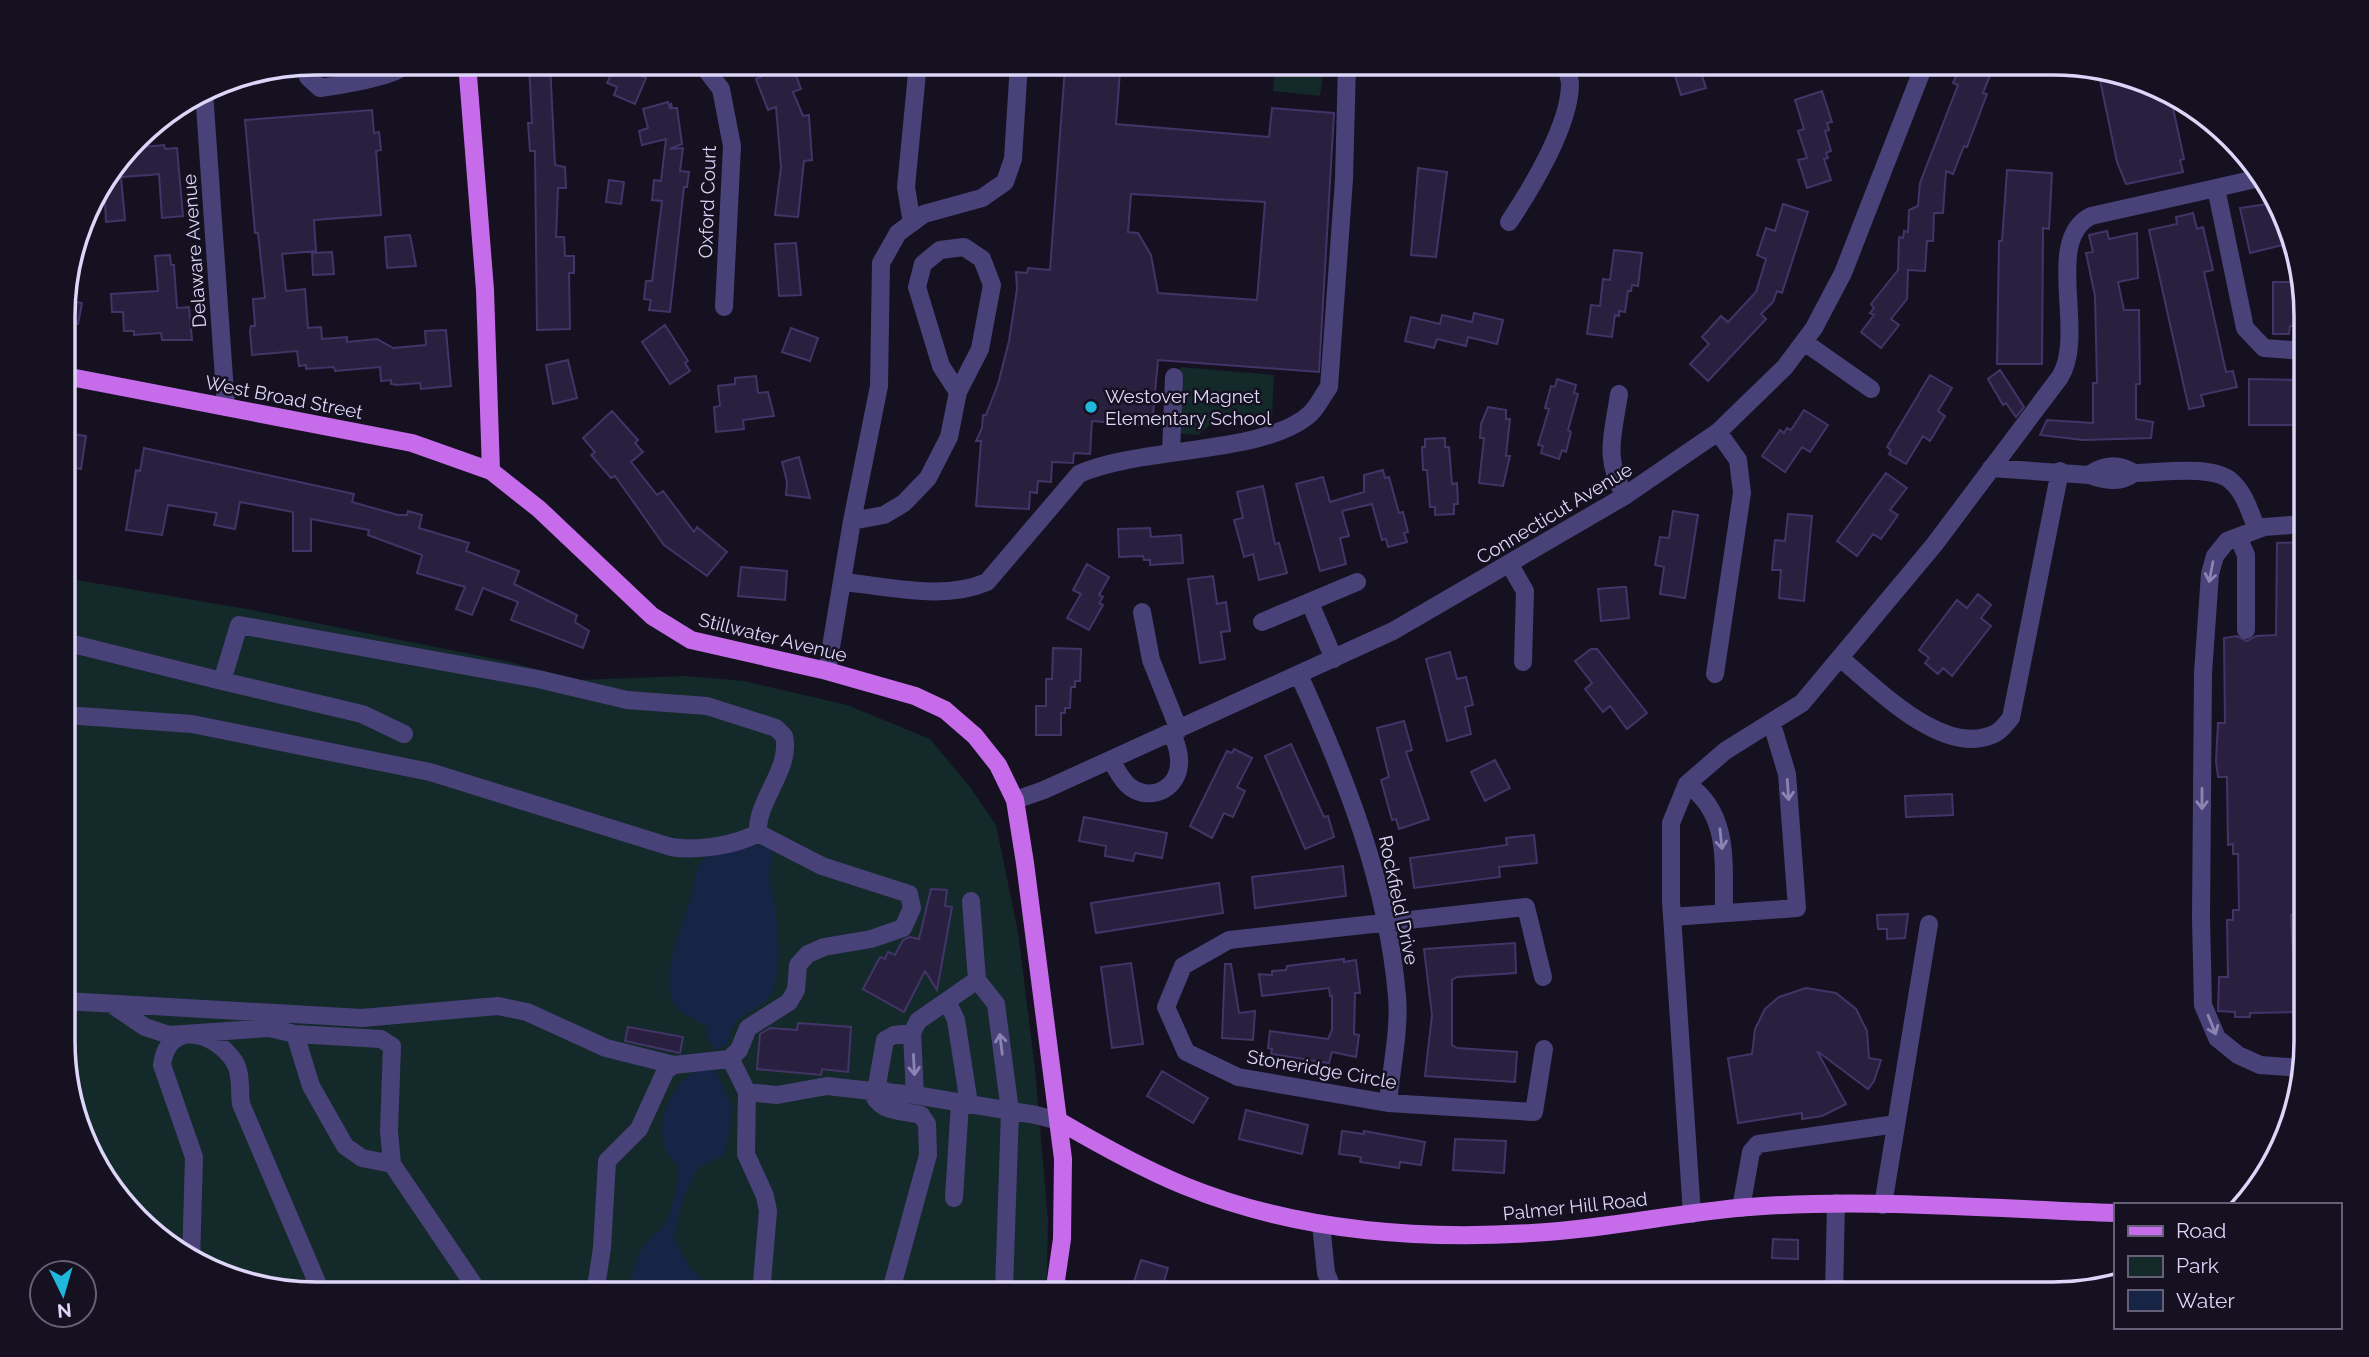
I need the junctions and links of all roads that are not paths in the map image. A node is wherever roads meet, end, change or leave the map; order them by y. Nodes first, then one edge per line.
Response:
1 (1348, 75) edge
2 (1568, 75) edge
3 (1920, 75) edge
4 (308, 76) edge
5 (371, 76) edge
6 (468, 76) edge
7 (711, 76) edge
8 (917, 76) edge
9 (1018, 76) edge
10 (205, 104) edge
11 (2251, 180) edge
12 (2216, 188) junction
13 (1509, 222) dead end
14 (912, 223) junction
15 (724, 307) dead end
16 (1804, 342) junction
17 (2293, 350) edge
18 (1174, 377) dead end
19 (75, 378) edge
20 (1871, 389) dead end
21 (958, 392) junction
22 (1619, 394) dead end
23 (226, 407) junction
24 (1718, 432) junction
25 (1171, 452) junction
26 (1991, 468) junction
27 (491, 471) junction
28 (2060, 471) junction
29 (1625, 496) junction
30 (852, 521) junction
31 (2293, 525) edge
32 (2257, 529) junction
33 (2238, 537) junction
34 (1510, 565) junction
35 (842, 582) junction
36 (1357, 582) dead end
37 (1310, 604) junction
38 (1142, 612) dead end
39 (1262, 622) dead end
40 (2246, 630) dead end
41 (75, 644) edge
42 (1840, 658) junction
43 (1334, 659) junction
44 (1523, 663) dead end
45 (827, 671) junction
46 (1715, 674) dead end
47 (1299, 675) junction
48 (222, 681) junction
49 (75, 716) edge
50 (1772, 724) junction
51 (1176, 731) junction
52 (404, 734) dead end
53 (1111, 760) junction
54 (1687, 783) junction
55 (1015, 800) junction
56 (758, 833) junction
57 (971, 901) dead end
58 (1724, 913) junction
59 (1672, 917) junction
60 (1386, 921) junction
61 (1929, 924) dead end
62 (1543, 977) dead end
63 (977, 979) junction
64 (947, 1001) junction
65 (75, 1002) edge
66 (111, 1004) junction
67 (189, 1033) junction
68 (912, 1033) junction
69 (295, 1034) junction
70 (1544, 1049) dead end
71 (730, 1058) junction
72 (674, 1065) junction
73 (2292, 1067) edge
74 (874, 1088) junction
75 (747, 1093) junction
76 (915, 1095) junction
77 (1388, 1103) junction
78 (964, 1104) junction
79 (1010, 1111) junction
80 (1059, 1121) junction
81 (1896, 1124) junction
82 (392, 1164) junction
83 (954, 1198) dead end
84 (1836, 1203) junction
85 (1883, 1205) junction
86 (1741, 1208) junction
87 (2114, 1213) edge
88 (1692, 1214) junction
89 (1321, 1224) junction
90 (191, 1246) edge
91 (1330, 1281) edge
92 (1834, 1281) edge
93 (317, 1282) edge
94 (472, 1282) edge
95 (596, 1282) edge
96 (762, 1282) edge
97 (893, 1282) edge
98 (1004, 1282) edge
99 (1056, 1282) edge

1 - 25 street
2 - 13 street
3 - 16 street, Connecticut Avenue
4 - 5 street
6 - 27 main road
7 - 15 street, Oxford Court
8 - 14 street
9 - 14 street
10 - 23 street, Delaware Avenue
11 - 12 street
12 - 17 street
12 - 26 street
14 - 30 street
16 - 20 street
16 - 24 street, Connecticut Avenue
18 - 25 street
19 - 23 main road, West Broad Street
21 - 21 street
21 - 30 street
22 - 29 street
23 - 27 main road, West Broad Street
24 - 29 street, Connecticut Avenue
24 - 46 street
25 - 35 street
26 - 28 street
26 - 42 street
27 - 45 main road, Stillwater Avenue
28 - 32 street
28 - 42 street
29 - 34 street, Connecticut Avenue
30 - 35 street
31 - 32 street
32 - 33 street
33 - 40 street
33 -> 73 street
34 - 43 street, Connecticut Avenue
34 - 44 street
35 - 45 street
36 - 37 street
37 - 39 street
37 - 43 street
38 - 51 street
41 - 48 street
42 - 50 street
43 - 47 street, Connecticut Avenue
45 - 55 main road, Stillwater Avenue
47 - 51 street, Connecticut Avenue
47 - 60 street, Rockfield Drive
48 - 52 street
48 - 56 street
49 - 56 street
50 - 54 street
50 -> 58 street
51 - 53 street, Connecticut Avenue
51 - 53 street
53 - 55 street, Connecticut Avenue
54 -> 58 street
54 - 59 street
55 - 80 main road, Stillwater Avenue
56 - 71 street
57 - 63 street
58 - 59 street
59 - 88 street
60 - 62 street, Stoneridge Circle
60 - 77 street, Rockfield Drive
60 - 77 street, Stoneridge Circle
61 - 81 street
63 - 64 street
79 -> 63 street
64 - 68 street
64 - 78 street
65 - 66 street
66 - 67 street
66 - 72 street
67 - 69 street
67 - 90 street
67 - 93 street
68 - 74 street
68 -> 76 street
69 - 82 street
69 - 82 street
70 - 77 street, Stoneridge Circle
71 - 72 street
71 - 75 street
72 - 95 street
74 - 75 street
74 - 76 street
74 - 97 street
75 - 96 street
76 - 78 street
78 - 79 street
78 - 83 street
79 - 80 street
79 - 98 street
80 - 89 main road, Palmer Hill Road
80 - 99 main road, Stillwater Avenue
81 - 85 street
81 - 86 street
82 - 94 street
84 - 85 main road, Palmer Hill Road
84 - 86 main road, Palmer Hill Road
84 - 92 street
85 - 87 main road, Palmer Hill Road
86 - 88 main road, Palmer Hill Road
88 - 89 main road, Palmer Hill Road
89 - 91 street

